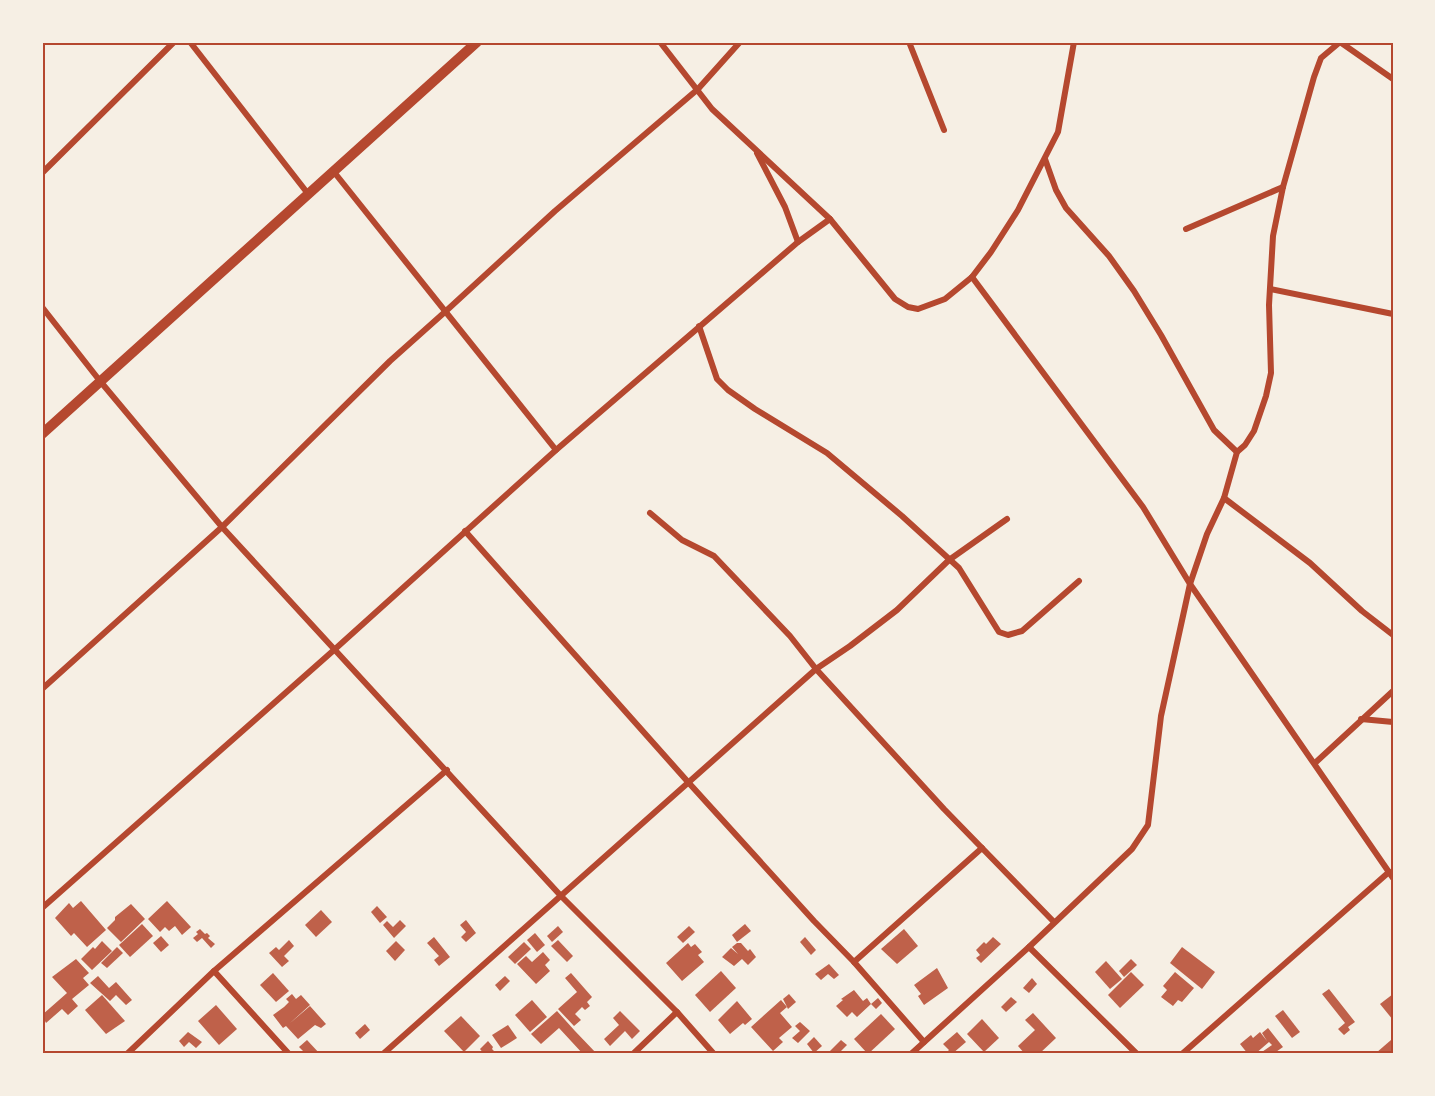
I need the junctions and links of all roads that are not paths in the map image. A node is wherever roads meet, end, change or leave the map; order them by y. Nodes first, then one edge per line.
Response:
1 (174, 42) edge
2 (190, 42) edge
3 (477, 42) edge
4 (660, 42) edge
5 (740, 42) edge
6 (909, 42) edge
7 (1074, 42) edge
8 (1340, 42) edge
9 (1393, 79) edge
10 (698, 90) junction
11 (944, 130) dead end
12 (755, 150) junction
13 (1046, 159) junction
14 (334, 172) junction
15 (42, 173) edge
16 (1283, 187) junction
17 (309, 195) junction
18 (830, 219) junction
19 (1186, 229) dead end
20 (798, 242) junction
21 (972, 277) junction
22 (1270, 289) junction
23 (42, 307) edge
24 (446, 311) junction
25 (1393, 314) edge
26 (699, 326) junction
27 (100, 381) junction
28 (42, 434) edge
29 (556, 450) junction
30 (1237, 452) junction
31 (1224, 498) junction
32 (650, 513) dead end
33 (1007, 519) dead end
34 (222, 526) junction
35 (465, 531) junction
36 (949, 560) junction
37 (1079, 581) dead end
38 (1190, 584) junction
39 (1393, 635) edge
40 (334, 650) junction
41 (816, 669) junction
42 (42, 689) edge
43 (1393, 691) edge
44 (1361, 719) junction
45 (1393, 722) edge
46 (1315, 763) junction
47 (447, 770) junction
48 (688, 782) junction
49 (982, 848) junction
50 (1391, 875) edge
51 (561, 896) junction
52 (42, 908) edge
53 (1054, 922) junction
54 (1029, 947) junction
55 (854, 962) junction
56 (214, 971) junction
57 (676, 1012) junction
58 (924, 1042) junction
59 (127, 1054) edge
60 (289, 1054) edge
61 (383, 1054) edge
62 (633, 1054) edge
63 (714, 1054) edge
64 (911, 1054) edge
65 (1137, 1054) edge
66 (1182, 1054) edge

1 - 15 street
2 - 17 street
3 - 14 street
4 - 10 street
5 - 10 street
6 - 11 street
7 - 13 street
8 - 9 street
8 - 16 street
10 - 12 street
10 - 24 street
12 - 18 street
12 - 20 street
13 - 21 street
13 - 30 street
14 - 17 street
14 - 24 street
16 - 19 street
16 - 22 street
17 - 27 street
18 - 20 street
18 - 21 street
20 - 26 street
21 - 38 street
22 - 25 street
22 - 30 street
23 - 27 street
24 - 29 street
24 - 34 street
26 - 29 street
26 - 36 street
27 - 28 street
27 - 34 street
29 - 35 street
30 - 31 street
31 - 38 street
31 - 39 street
32 - 41 street
33 - 36 street
34 - 40 street
34 - 42 street
35 - 40 street
35 - 48 street
36 - 37 street
36 - 41 street
38 - 46 street
38 - 53 street
40 - 47 street
40 - 52 street
41 - 48 street
41 - 49 street
43 - 44 street
44 - 45 street
44 - 46 street
46 - 50 street
47 - 51 street
47 - 56 street
48 - 51 street
48 - 55 street
49 - 53 street
49 - 55 street
50 - 66 street
51 - 57 street
51 - 61 street
53 - 54 street
54 - 58 street
54 - 65 street
55 - 58 street
56 - 59 street
56 - 60 street
57 - 62 street
57 - 63 street
58 - 64 street

